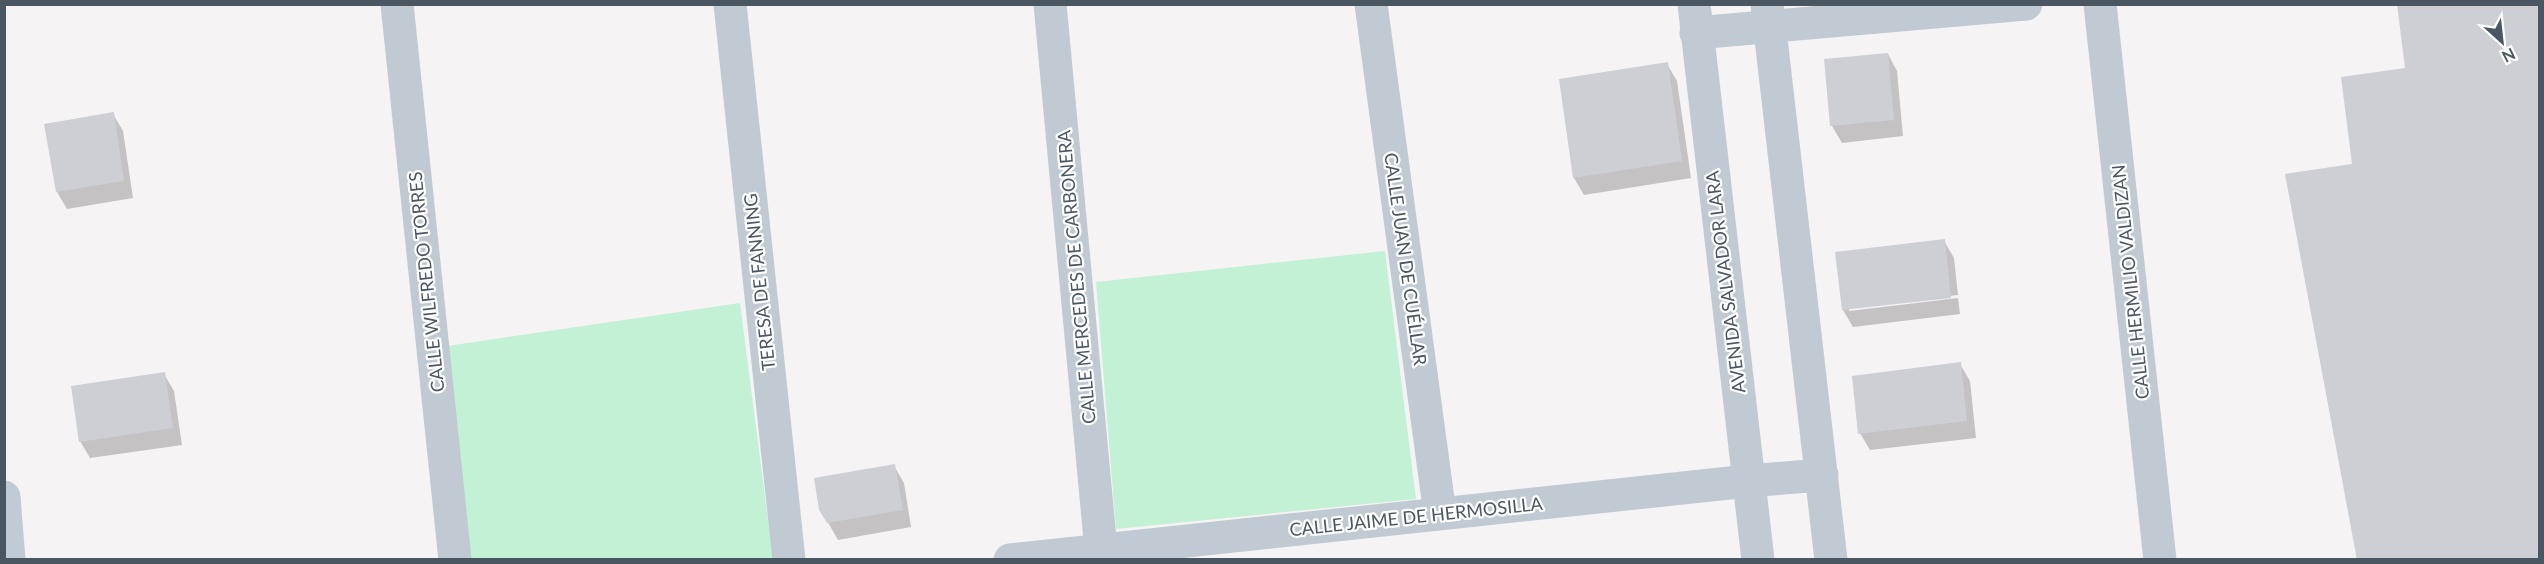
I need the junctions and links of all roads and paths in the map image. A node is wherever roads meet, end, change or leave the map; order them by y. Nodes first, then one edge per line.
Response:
1 (397, 4) edge
2 (730, 4) edge
3 (1050, 4) edge
4 (1371, 4) edge
5 (2026, 4) edge
6 (2100, 4) edge
7 (1768, 16) edge
8 (1695, 19) edge
9 (1822, 475) junction
10 (1748, 481) junction
11 (5, 512) edge
12 (1440, 513) junction
13 (1101, 550) junction
14 (9, 560) edge
15 (456, 560) edge
16 (789, 560) edge
17 (1010, 560) edge
18 (1758, 560) edge
19 (1831, 560) edge
20 (2160, 560) edge

1 - 15 street, CALLE WILFREDO TORRES
2 - 16 street, TERESA DE FANNING
3 - 13 street, CALLE MERCEDES DE CARBONERA
4 - 12 street, CALLE JUAN DE CUÉLLAR
5 - 7 street
6 - 20 street, CALLE HERMILIO VALDIZAN
7 - 8 street
7 - 9 street
8 - 10 street, AVENIDA SALVADOR LARA
9 - 10 street, CALLE JAIME DE HERMOSILLA
9 - 19 street
10 - 12 street, CALLE JAIME DE HERMOSILLA
10 - 18 street, AVENIDA SALVADOR LARA
11 - 14 main road
12 - 13 street, CALLE JAIME DE HERMOSILLA
13 - 17 street, CALLE JAIME DE HERMOSILLA

